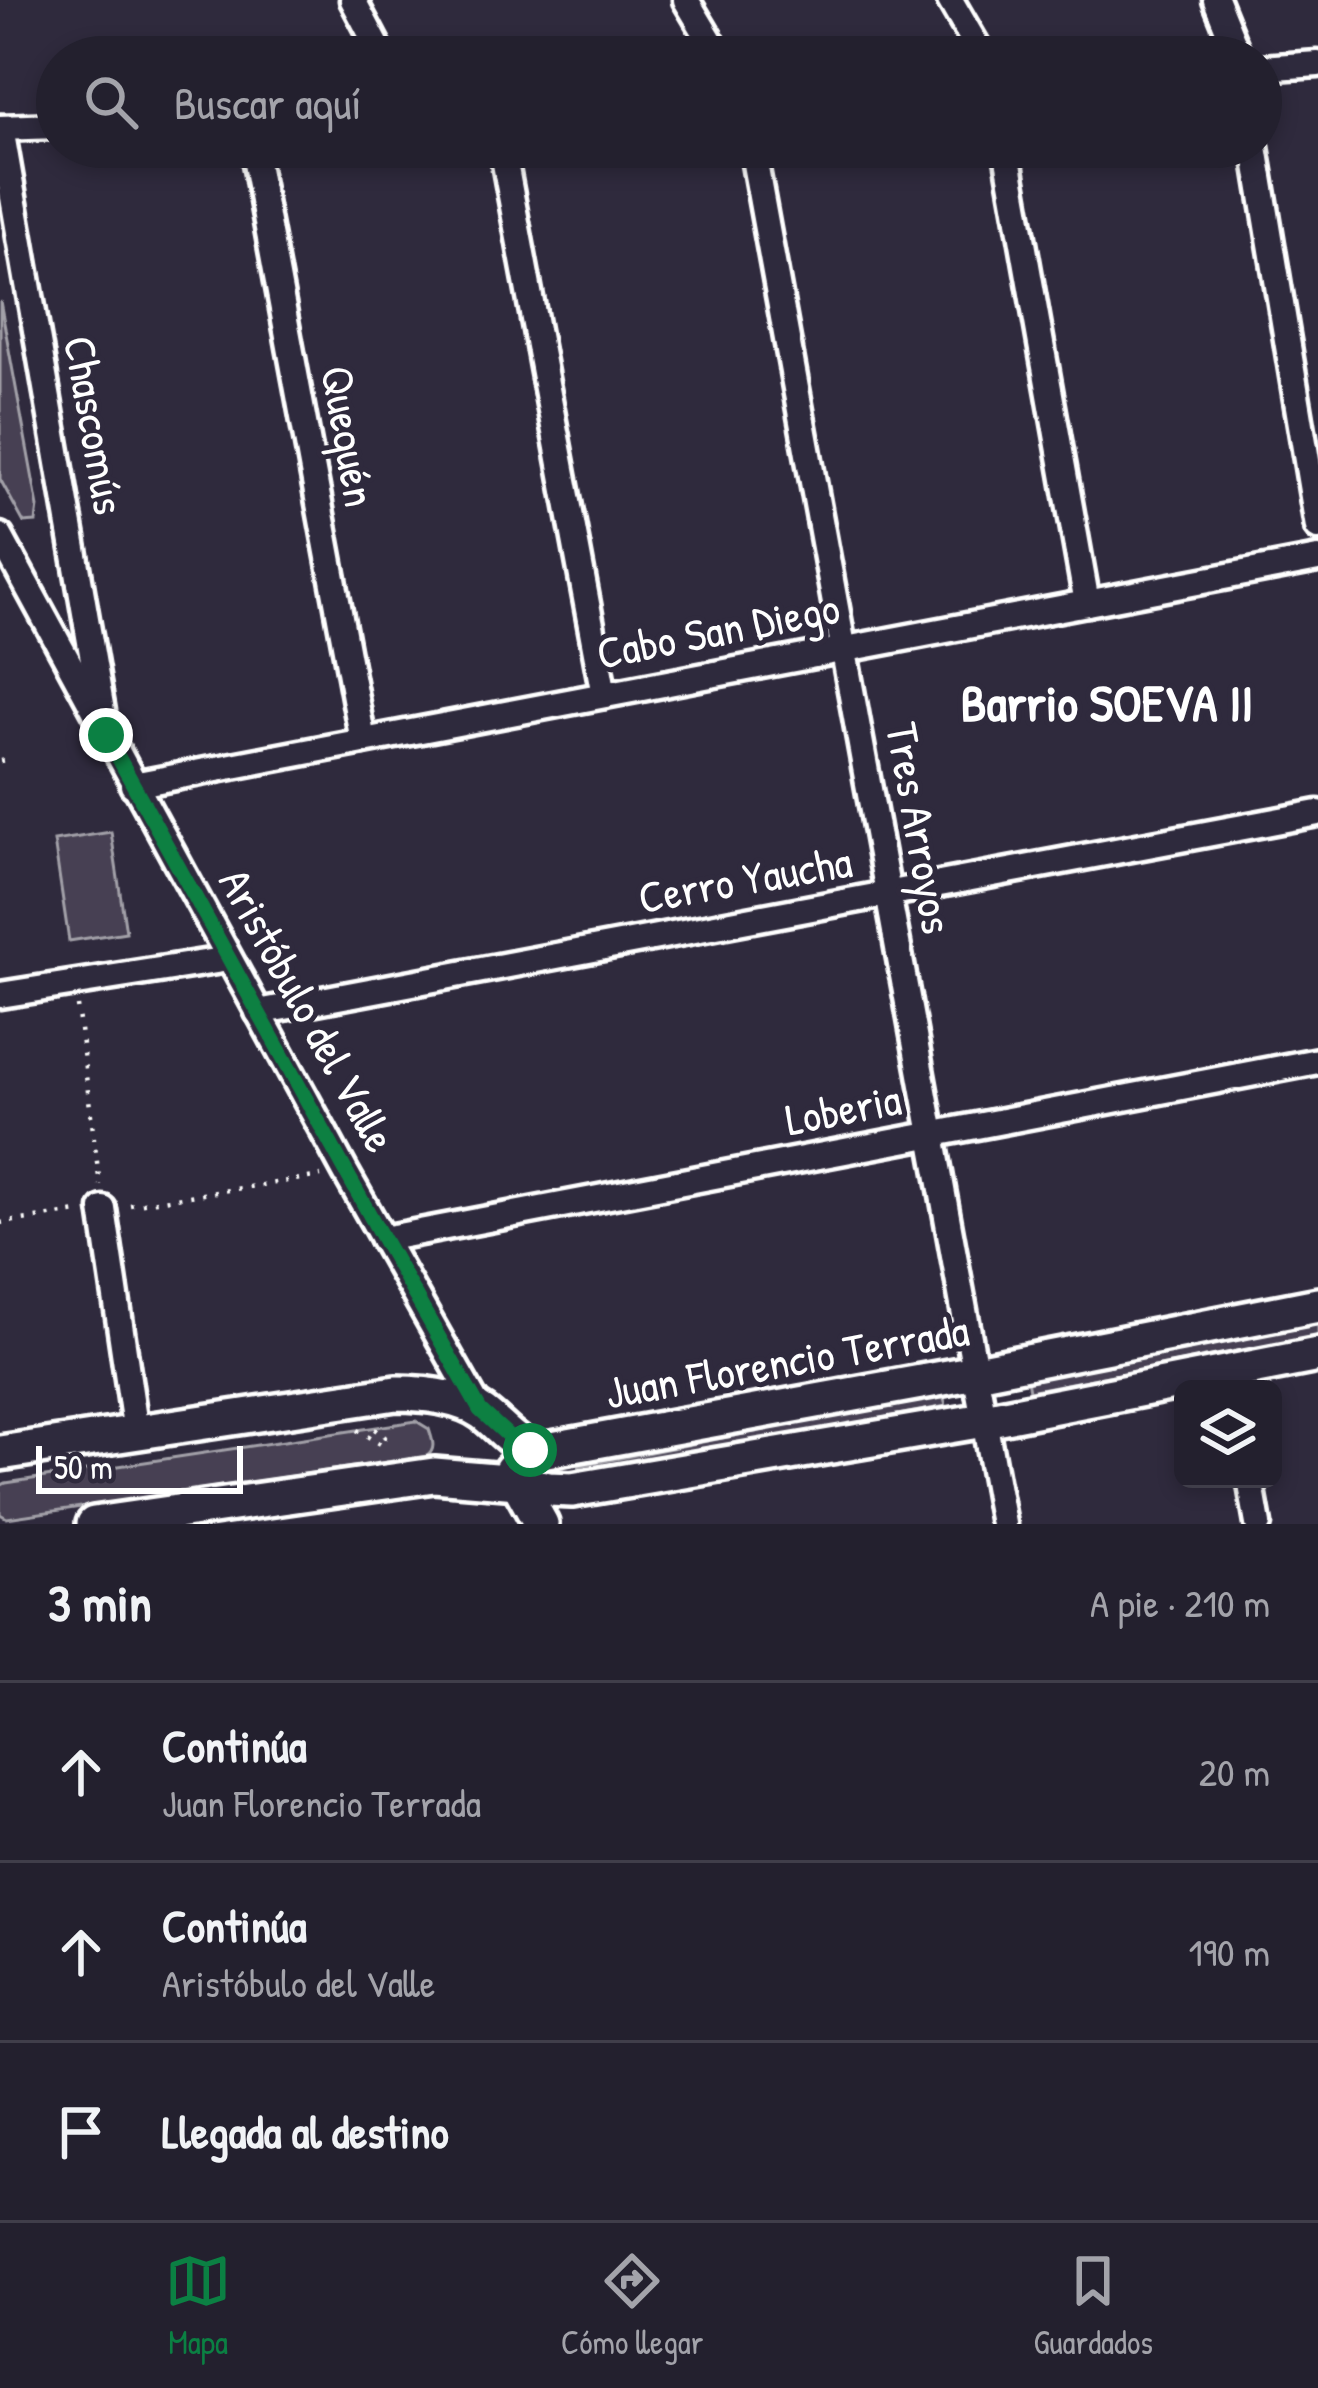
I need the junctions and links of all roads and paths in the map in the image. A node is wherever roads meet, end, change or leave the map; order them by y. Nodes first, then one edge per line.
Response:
1 (353, 0) edge
2 (686, 0) edge
3 (950, 0) edge
4 (1216, 0) edge
5 (372, 36) edge
6 (707, 36) edge
7 (971, 36) edge
8 (1231, 36) edge
9 (1318, 64) edge
10 (1282, 67) edge
11 (36, 127) edge
12 (0, 128) edge
13 (257, 168) edge
14 (506, 168) edge
15 (756, 168) edge
16 (1010, 168) edge
17 (1258, 168) edge
18 (1318, 527) edge
19 (0, 536) edge
20 (1318, 559) edge
21 (1087, 603) junction
22 (844, 649) junction
23 (604, 694) junction
24 (106, 735) junction
25 (362, 741) junction
26 (133, 784) junction
27 (1318, 813) edge
28 (889, 895) junction
29 (229, 959) junction
30 (75, 983) junction
31 (0, 994) edge
32 (258, 1012) junction
33 (1318, 1061) edge
34 (933, 1135) junction
35 (346, 1173) junction
36 (103, 1209) junction
37 (0, 1223) edge
38 (383, 1239) junction
39 (1318, 1305) edge
40 (1318, 1355) edge
41 (976, 1372) junction
42 (1231, 1380) edge
43 (1174, 1389) edge
44 (480, 1410) junction
45 (984, 1420) junction
46 (346, 1426) joint
47 (136, 1433) junction
48 (0, 1453) edge
49 (518, 1482) junction
50 (1252, 1488) edge
51 (94, 1524) edge
52 (541, 1524) edge
53 (1003, 1524) edge
54 (1258, 1524) edge

1 - 5 street
2 - 6 street
3 - 7 street
4 - 8 street
9 - 10 street
11 - 12 street
12 - 24 street, Chascomús
13 - 25 street, Quequén
14 - 23 street
15 - 22 street, Tres Arroyos
16 - 21 street
17 - 18 street
19 - 24 street, Aristóbulo del Valle
20 - 21 street, Cabo San Diego
21 - 22 street, Cabo San Diego
22 - 23 street, Cabo San Diego
22 - 28 street, Tres Arroyos
23 - 25 street, Cabo San Diego
24 - 26 street, Aristóbulo del Valle
25 - 26 street, Cabo San Diego
26 - 29 street, Aristóbulo del Valle
27 - 28 street, Cerro Yaucha
28 - 32 street, Cerro Yaucha
28 - 34 street, Tres Arroyos
29 - 30 street
29 - 32 street, Aristóbulo del Valle
30 - 31 street
30 - 36 path
32 - 35 street, Aristóbulo del Valle
33 - 34 street, Loberia
34 - 38 street, Loberia
34 - 41 street, Tres Arroyos
35 - 36 path
35 - 38 street, Aristóbulo del Valle
36 - 37 path
36 - 47 street
38 - 44 street, Aristóbulo del Valle
39 - 41 street, Juan Florencio Terrada
40 - 42 street, Juan Florencio Terrada
41 - 44 street, Juan Florencio Terrada
41 - 45 street, Tres Arroyos
43 - 45 street, Juan Florencio Terrada
44 - 47 street, Juan Florencio Terrada
44 - 49 street, Aristóbulo del Valle
45 - 49 street, Juan Florencio Terrada
45 - 53 street, Tres Arroyos
46 - 46 path
47 - 48 street, Juan Florencio Terrada
49 - 51 street, Juan Florencio Terrada
49 - 52 street, Aristóbulo del Valle
50 - 54 street

